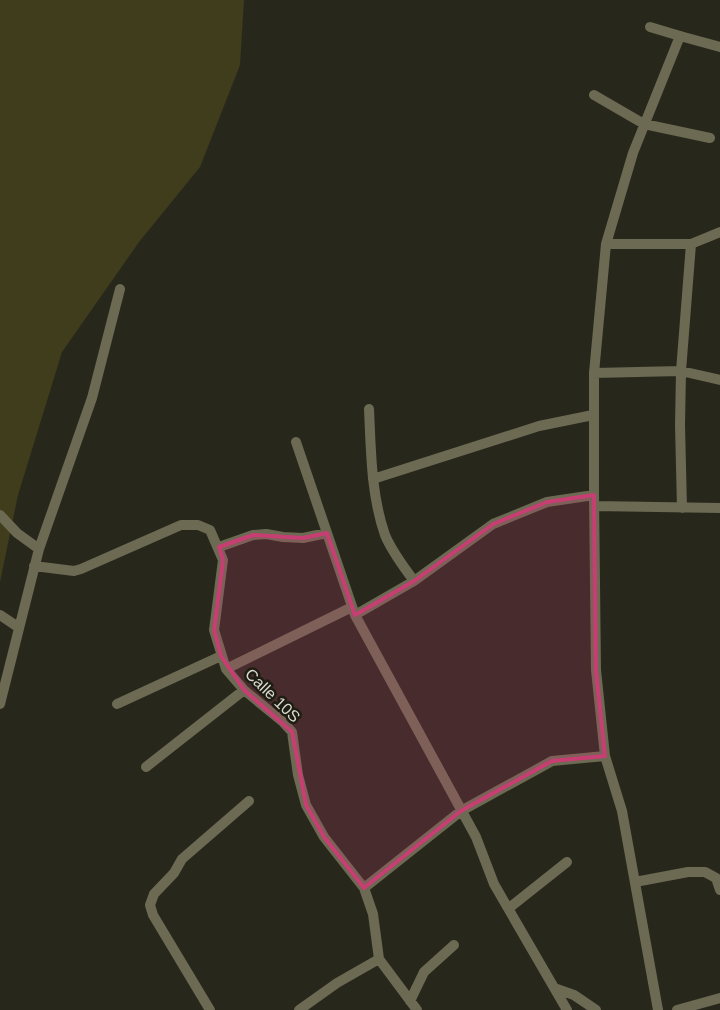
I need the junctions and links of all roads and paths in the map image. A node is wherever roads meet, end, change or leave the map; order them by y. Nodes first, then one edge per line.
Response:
1 (650, 27) dead end
2 (680, 36) junction
3 (720, 47) edge
4 (594, 95) dead end
5 (644, 124) junction
6 (710, 138) dead end
7 (720, 232) edge
8 (606, 244) junction
9 (691, 244) junction
10 (120, 289) dead end
11 (681, 371) junction
12 (594, 373) junction
13 (720, 380) edge
14 (369, 409) dead end
15 (594, 415) junction
16 (296, 442) dead end
17 (373, 479) junction
18 (594, 495) junction
19 (594, 506) junction
20 (682, 508) junction
21 (720, 508) edge
22 (0, 515) edge
23 (327, 533) junction
24 (219, 547) junction
25 (39, 549) junction
26 (34, 566) junction
27 (414, 581) junction
28 (354, 611) junction
29 (0, 615) edge
30 (18, 627) junction
31 (221, 656) junction
32 (226, 669) junction
33 (244, 690) junction
34 (0, 704) edge
35 (116, 704) dead end
36 (605, 756) junction
37 (146, 767) dead end
38 (249, 801) dead end
39 (461, 811) junction
40 (567, 862) dead end
41 (635, 882) junction
42 (364, 888) junction
43 (720, 890) edge
44 (508, 908) junction
45 (454, 945) dead end
46 (379, 959) junction
47 (557, 989) junction
48 (720, 998) edge
49 (410, 1001) junction
50 (210, 1010) edge
51 (299, 1010) edge
52 (417, 1010) edge
53 (568, 1010) edge
54 (596, 1010) edge
55 (658, 1010) edge
56 (677, 1010) edge

1 - 2 street
2 - 3 street
2 - 5 street
4 - 5 street
5 - 6 street
5 - 8 street
7 - 9 street
8 - 9 street
8 - 12 street
9 - 11 street
10 - 25 street
11 - 12 street
11 - 13 street
11 - 20 street
12 - 15 street
14 - 17 street
15 - 17 street
15 - 18 street
16 - 23 street
17 - 27 street
18 - 19 street
18 - 27 street
19 - 20 street
19 - 36 street
20 - 21 street
22 - 25 street
23 - 24 street
23 - 28 street
24 - 26 street
24 - 31 street, Calle 10S
25 - 26 street
26 - 30 street
27 - 28 street
28 - 32 street
28 - 39 street
29 - 30 street
30 - 34 street
31 - 32 street, Calle 10S
31 - 35 street
32 - 33 street, Calle 10S
33 - 37 street
33 - 42 street, Calle 10S
36 - 39 street
36 - 41 street
38 - 50 street
39 - 42 street
39 - 44 street
40 - 44 street
41 - 43 street
41 - 55 street
42 - 46 street, Calle 10S
44 - 47 street
45 - 49 street
46 - 49 street, Calle 10S
46 - 51 street
47 - 53 street
47 - 54 street
48 - 56 street
49 - 52 street, Calle 10S

